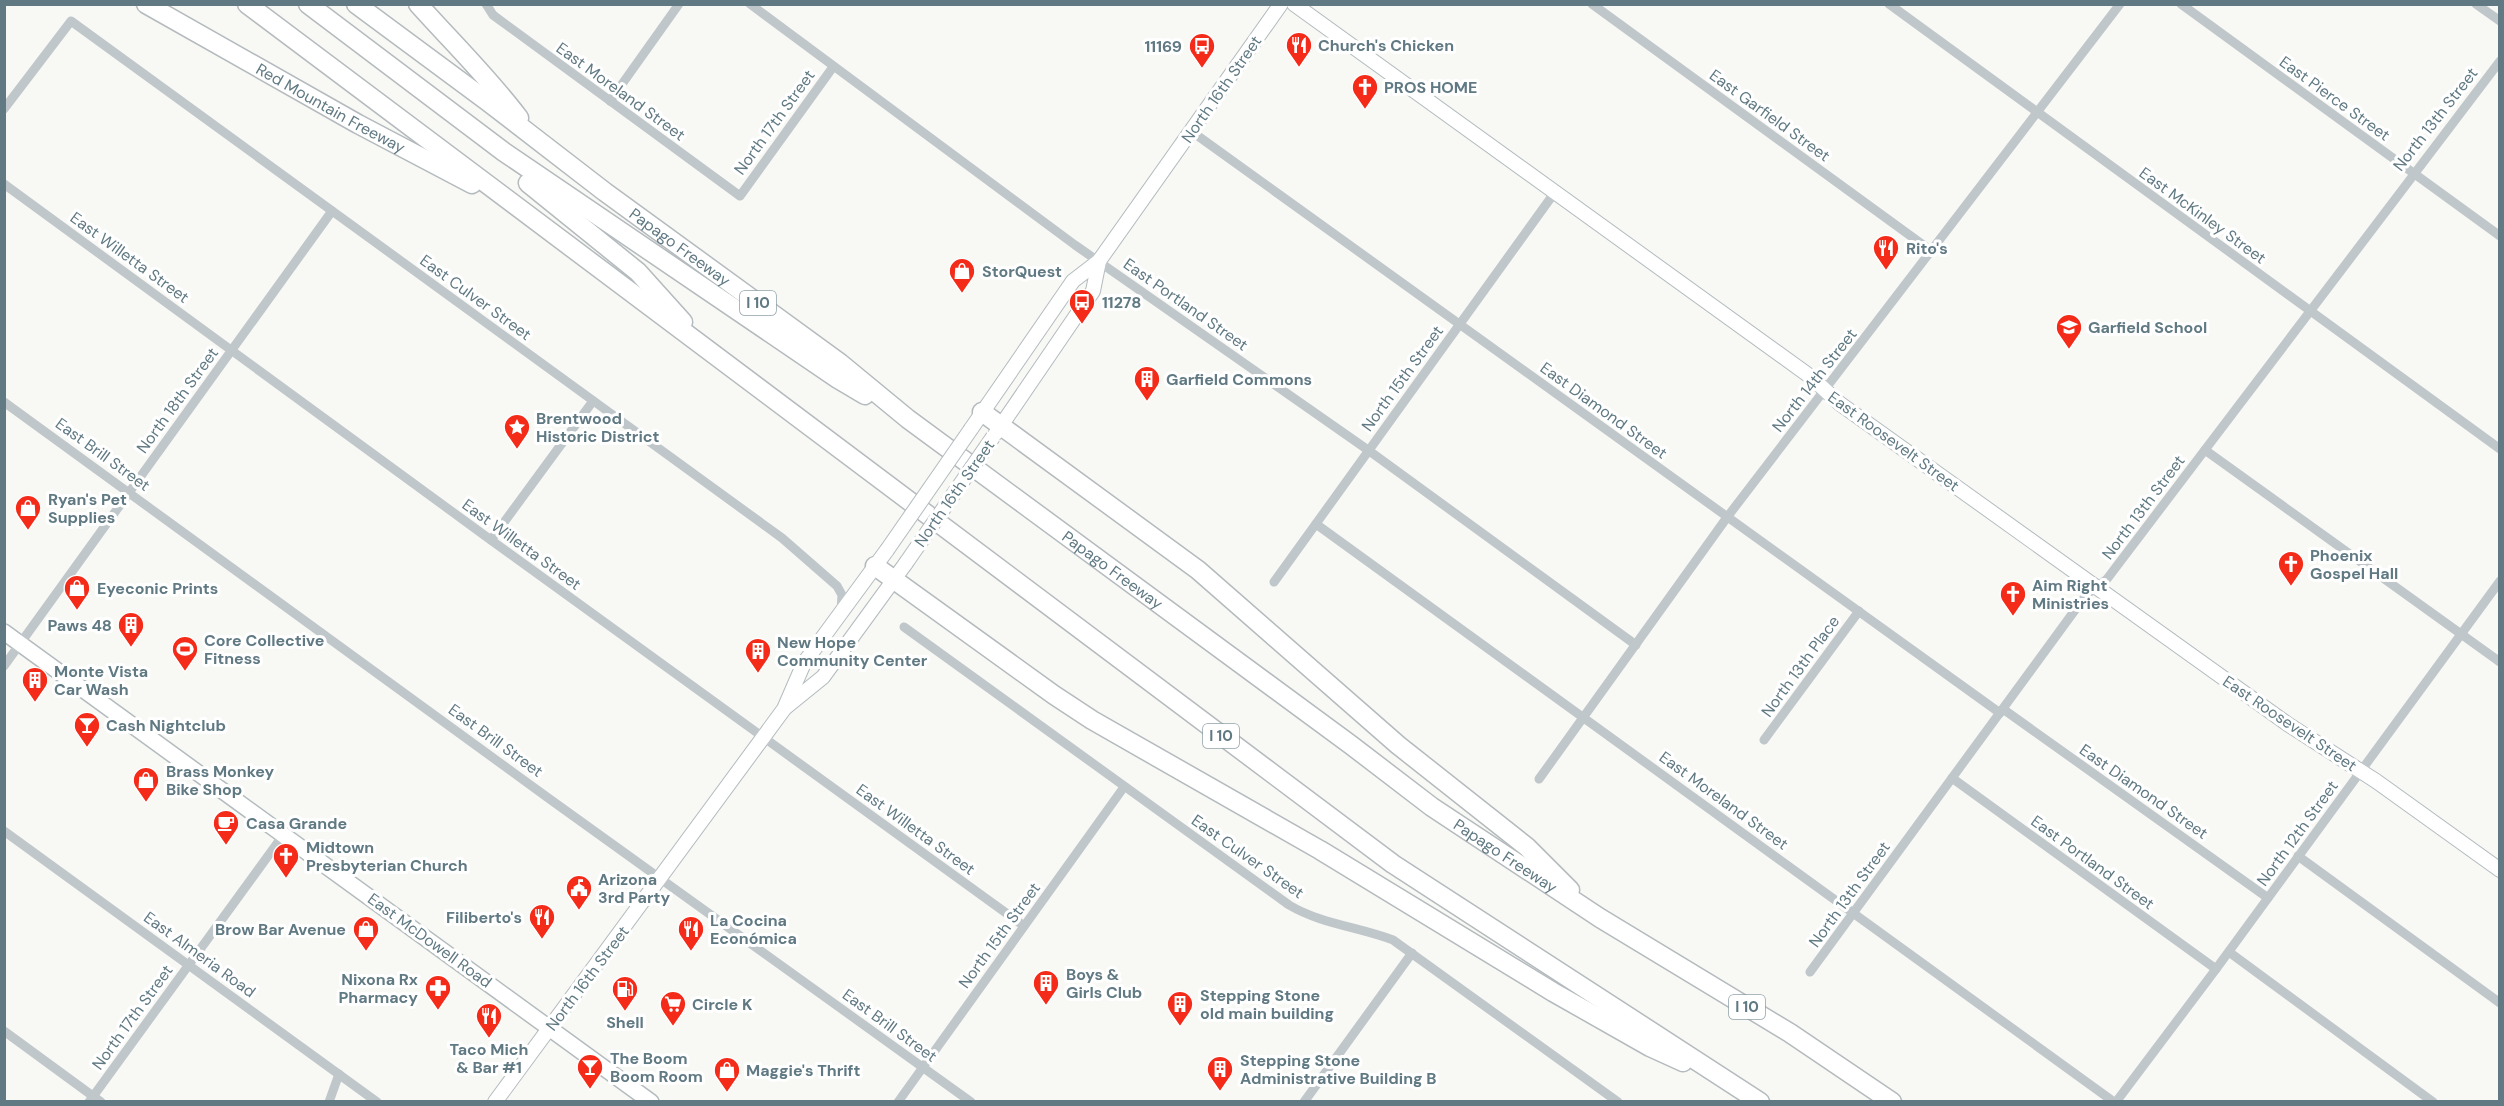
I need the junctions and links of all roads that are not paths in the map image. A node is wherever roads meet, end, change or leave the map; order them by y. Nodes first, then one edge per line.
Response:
1 (247, 4) edge
2 (292, 4) edge
3 (308, 4) edge
4 (356, 4) edge
5 (418, 4) edge
6 (679, 4) edge
7 (750, 4) edge
8 (1281, 4) edge
9 (1294, 4) edge
10 (1592, 4) edge
11 (1888, 4) edge
12 (2120, 4) edge
13 (2181, 4) edge
14 (2476, 4) edge
15 (147, 5) edge
16 (486, 6) edge
17 (2499, 21) edge
18 (2499, 60) edge
19 (378, 63) junction
20 (833, 67) junction
21 (610, 101) junction
22 (4, 110) edge
23 (2038, 113) junction
24 (1191, 131) junction
25 (534, 139) junction
26 (2413, 173) junction
27 (4, 184) edge
28 (1555, 192) junction
29 (740, 196) joint
30 (516, 207) junction
31 (333, 211) junction
32 (2499, 236) edge
33 (1930, 250) junction
34 (1099, 261) junction
35 (2309, 311) junction
36 (1460, 324) junction
37 (231, 351) junction
38 (712, 354) junction
39 (1824, 390) junction
40 (593, 401) junction
41 (4, 402) edge
42 (982, 412) junction
43 (908, 419) junction
44 (997, 431) junction
45 (2499, 449) edge
46 (1368, 450) junction
47 (2205, 450) junction
48 (129, 491) junction
49 (1728, 516) junction
50 (1316, 524) junction
51 (491, 540) junction
52 (875, 566) junction
53 (894, 580) junction
54 (2499, 581) edge
55 (1274, 582) dead end
56 (2096, 586) junction
57 (1859, 611) junction
58 (841, 612) junction
59 (904, 627) dead end
60 (4, 632) edge
61 (2461, 634) junction
62 (20, 643) junction
63 (1636, 645) junction
64 (2499, 662) edge
65 (4, 666) edge
66 (784, 709) junction
67 (2001, 711) junction
68 (1584, 717) junction
69 (764, 737) junction
70 (1764, 740) dead end
71 (2361, 771) junction
72 (1952, 778) junction
73 (1539, 779) dead end
74 (1124, 787) junction
75 (4, 831) edge
76 (284, 834) junction
77 (2298, 856) junction
78 (2499, 870) edge
79 (660, 878) junction
80 (2268, 898) junction
81 (1854, 912) junction
82 (1600, 918) junction
83 (1024, 926) junction
84 (2229, 952) junction
85 (1412, 953) junction
86 (189, 965) junction
87 (2216, 969) junction
88 (1810, 972) dead end
89 (2499, 1003) edge
90 (549, 1028) junction
91 (4, 1031) edge
92 (923, 1067) junction
93 (339, 1074) junction
94 (1754, 1097) edge
95 (94, 1100) edge
96 (329, 1101) edge
97 (377, 1101) edge
98 (495, 1101) edge
99 (651, 1101) edge
100 (898, 1101) edge
101 (970, 1101) edge
102 (1304, 1101) edge
103 (1618, 1101) edge
104 (1892, 1101) edge
105 (2115, 1101) edge
106 (2433, 1101) edge

1 - 30 highway, I 10
2 - 19 highway
3 - 19 highway
4 - 25 highway, Papago Freeway / I 10
5 - 25 highway
6 - 21 street
7 - 20 street, East Portland Street
8 - 24 main road, North 16th Street
9 - 28 main road, East Roosevelt Street
10 - 33 street, East Garfield Street
11 - 23 street, East McKinley Street
12 - 23 street, North 14th Street
13 - 26 street, East Pierce Street
14 - 17 street
15 - 30 highway, Red Mountain Freeway
16 - 21 street, East Moreland Street
18 - 26 street, North 13th Street
19 - 38 highway
19 - 43 highway
20 - 29 street, North 17th Street
20 - 34 street, East Portland Street
21 - 29 street, East Moreland Street
22 - 31 street, East Culver Street
23 - 33 street, North 14th Street
23 - 35 street, East McKinley Street
24 - 34 main road, North 16th Street
24 - 36 street, East Diamond Street
25 - 43 highway, Papago Freeway / I 10
26 - 32 street, East Pierce Street
26 - 35 street, North 13th Street
27 - 37 street, East Willetta Street
28 - 36 street, North 15th Street
28 - 39 main road, East Roosevelt Street
30 - 38 highway, I 10
31 - 37 street, North 18th Street
31 - 40 street, East Culver Street
33 - 39 street, North 14th Street
34 - 42 main road, North 16th Street
34 - 44 main road, North 16th Street
34 - 46 street, East Portland Street
35 - 45 street, East McKinley Street
35 - 47 street, North 13th Street
36 - 46 street, North 15th Street
36 - 49 street, East Diamond Street
37 - 48 street, North 18th Street
37 - 51 street, East Willetta Street
38 - 94 highway, I 10
39 - 49 street, North 14th Street
39 - 56 main road, East Roosevelt Street
40 - 51 street
40 - 58 street, East Culver Street
41 - 48 street, East Brill Street
42 - 44 highway
42 - 52 main road, North 16th Street, bridge
43 - 82 highway, Papago Freeway / I 10
44 - 53 main road, North 16th Street, bridge
44 - 82 highway
46 - 50 street, North 15th Street
46 - 63 street, East Portland Street
47 - 56 street, North 13th Street
47 - 61 street
48 - 62 street, North 18th Street
48 - 79 street, East Brill Street
49 - 57 street, East Diamond Street
49 - 63 street, North 14th Street
50 - 55 street, North 15th Street
50 - 68 street, East Moreland Street
51 - 69 street, East Willetta Street
52 - 53 highway
52 - 58 main road, North 16th Street
53 - 66 main road, North 16th Street
53 - 94 highway
54 - 61 street, North 12th Street
56 - 67 street, North 13th Street
56 - 71 main road, East Roosevelt Street
57 - 67 street, East Diamond Street
57 - 70 street, North 13th Place
58 - 66 main road, North 16th Street
59 - 74 street, East Culver Street
60 - 62 main road, East McDowell Road
61 - 64 street
61 - 71 street, North 12th Street
62 - 65 street, North 18th Street
62 - 76 main road, East McDowell Road
63 - 68 street, North 14th Street
66 - 69 main road, North 16th Street
67 - 72 street, North 13th Street
67 - 80 street, East Diamond Street
68 - 73 street, North 14th Street
68 - 81 street, East Moreland Street
69 - 79 main road, North 16th Street
69 - 83 street, East Willetta Street
71 - 77 street, North 12th Street
71 - 78 main road, East Roosevelt Street
72 - 81 street, North 13th Street
72 - 87 street, East Portland Street
74 - 83 street, North 15th Street
74 - 85 street, East Culver Street
75 - 86 street, East Almeria Road
76 - 86 street, North 17th Street
76 - 90 main road, East McDowell Road
77 - 80 street, North 12th Street
77 - 89 street
79 - 90 main road, North 16th Street
79 - 92 street, East Brill Street
80 - 84 street, North 12th Street
81 - 88 street, North 13th Street
81 - 105 street, East Moreland Street
82 - 104 highway, Papago Freeway / I 10
83 - 92 street, North 15th Street
84 - 87 street, North 12th Street
84 - 106 street
85 - 102 street
85 - 103 street, East Culver Street
86 - 93 street, East Almeria Road
86 - 95 street, North 17th Street
87 - 105 street, North 12th Street
90 - 98 main road, North 16th Street
90 - 99 main road, East McDowell Road
91 - 95 street
92 - 100 street, North 15th Street
92 - 101 street, East Brill Street
93 - 96 street
93 - 97 street, East Almeria Road

